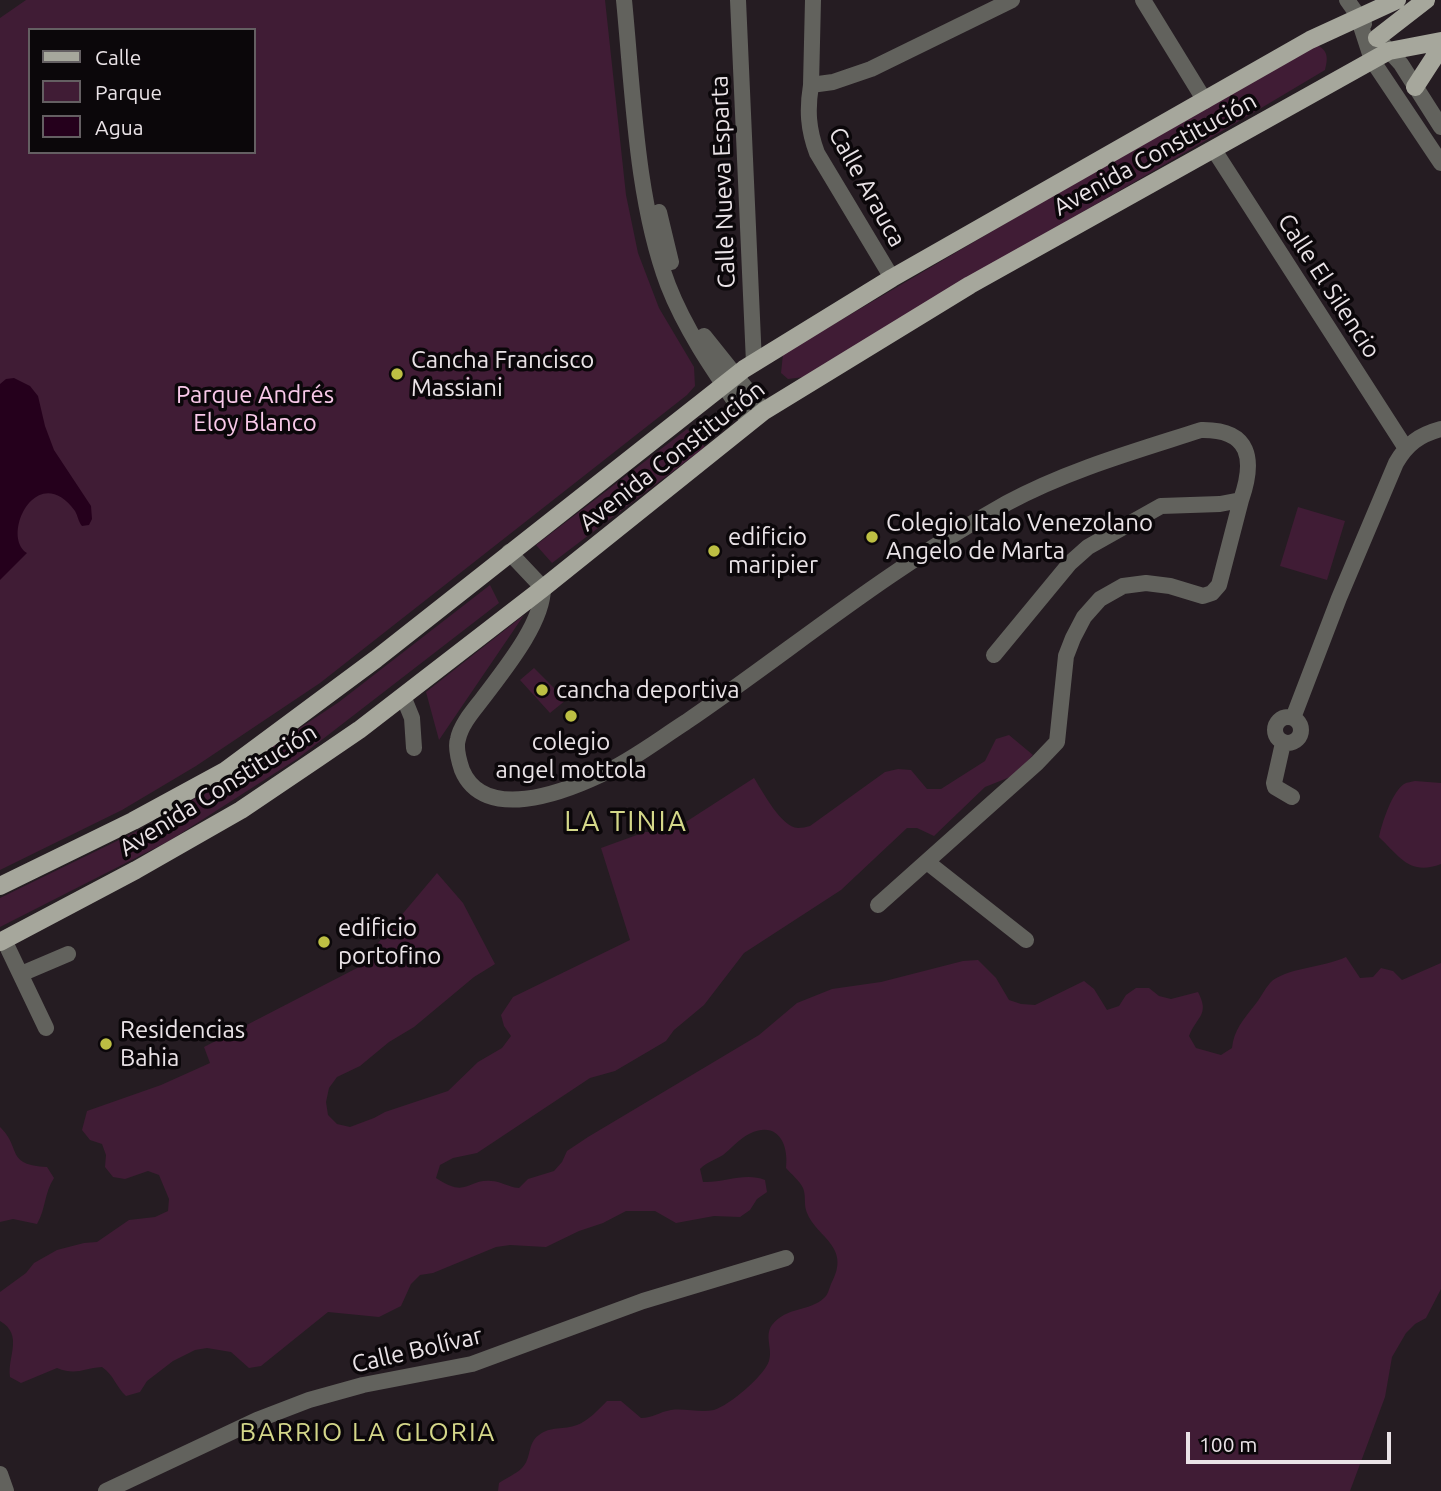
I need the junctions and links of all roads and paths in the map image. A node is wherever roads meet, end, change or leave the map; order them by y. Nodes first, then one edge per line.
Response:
1 (624, 0) edge
2 (634, 0) edge
3 (738, 0) edge
4 (813, 0) edge
5 (1012, 0) edge
6 (1143, 0) edge
7 (1348, 0) edge
8 (1396, 0) edge
9 (1426, 0) edge
10 (1359, 18) junction
11 (1441, 41) edge
12 (1383, 44) junction
13 (1441, 47) edge
14 (1372, 60) junction
15 (811, 85) junction
16 (1415, 87) junction
17 (1205, 102) junction
18 (640, 112) junction
19 (1441, 127) edge
20 (1214, 150) junction
21 (1441, 163) edge
22 (892, 278) junction
23 (754, 363) junction
24 (729, 380) junction
25 (764, 411) junction
26 (749, 422) junction
27 (1441, 429) edge
28 (1405, 447) junction
29 (1241, 500) junction
30 (509, 552) junction
31 (543, 588) junction
32 (994, 655) dead end
33 (403, 696) junction
34 (414, 748) dead end
35 (1292, 797) dead end
36 (927, 862) junction
37 (0, 886) edge
38 (878, 905) dead end
39 (1026, 940) dead end
40 (2, 941) edge
41 (68, 954) dead end
42 (21, 974) junction
43 (46, 1028) dead end
44 (786, 1258) dead end
45 (0, 1474) edge
46 (6, 1491) edge
47 (106, 1491) edge

1 - 18 street
2 - 18 street
3 - 23 street, Calle Nueva Esparta
4 - 15 street, Calle Arauca
5 - 15 street
6 - 17 street
7 - 10 street
8 - 10 main road, Avenida Constitución
9 - 12 main road
10 - 12 street
10 - 14 street
10 - 17 main road, Avenida Constitución
11 - 12 main road, Avenida Constitución
12 - 14 main road, Avenida Constitución
12 - 16 street
13 - 16 main road
14 - 20 main road, Avenida Constitución
14 - 21 street
15 - 22 street, Calle Arauca
16 - 19 street
17 - 22 main road, Avenida Constitución
18 - 24 street
20 - 25 main road, Avenida Constitución
20 - 28 street, Calle El Silencio
22 - 23 main road, Avenida Constitución
23 - 24 main road, Avenida Constitución
24 - 25 street
24 - 26 street
24 - 30 main road, Avenida Constitución
25 - 26 main road, Avenida Constitución
26 - 31 main road, Avenida Constitución
27 - 28 street
28 - 35 street
29 - 31 street
29 - 32 street
29 - 36 street
30 - 31 street
30 - 37 main road, Avenida Constitución
31 - 33 main road, Avenida Constitución
33 - 34 street
33 - 40 main road, Avenida Constitución
36 - 38 street
36 - 39 street
40 - 42 street
41 - 42 street
42 - 43 street
44 - 47 street, Calle Bolívar
45 - 46 street

